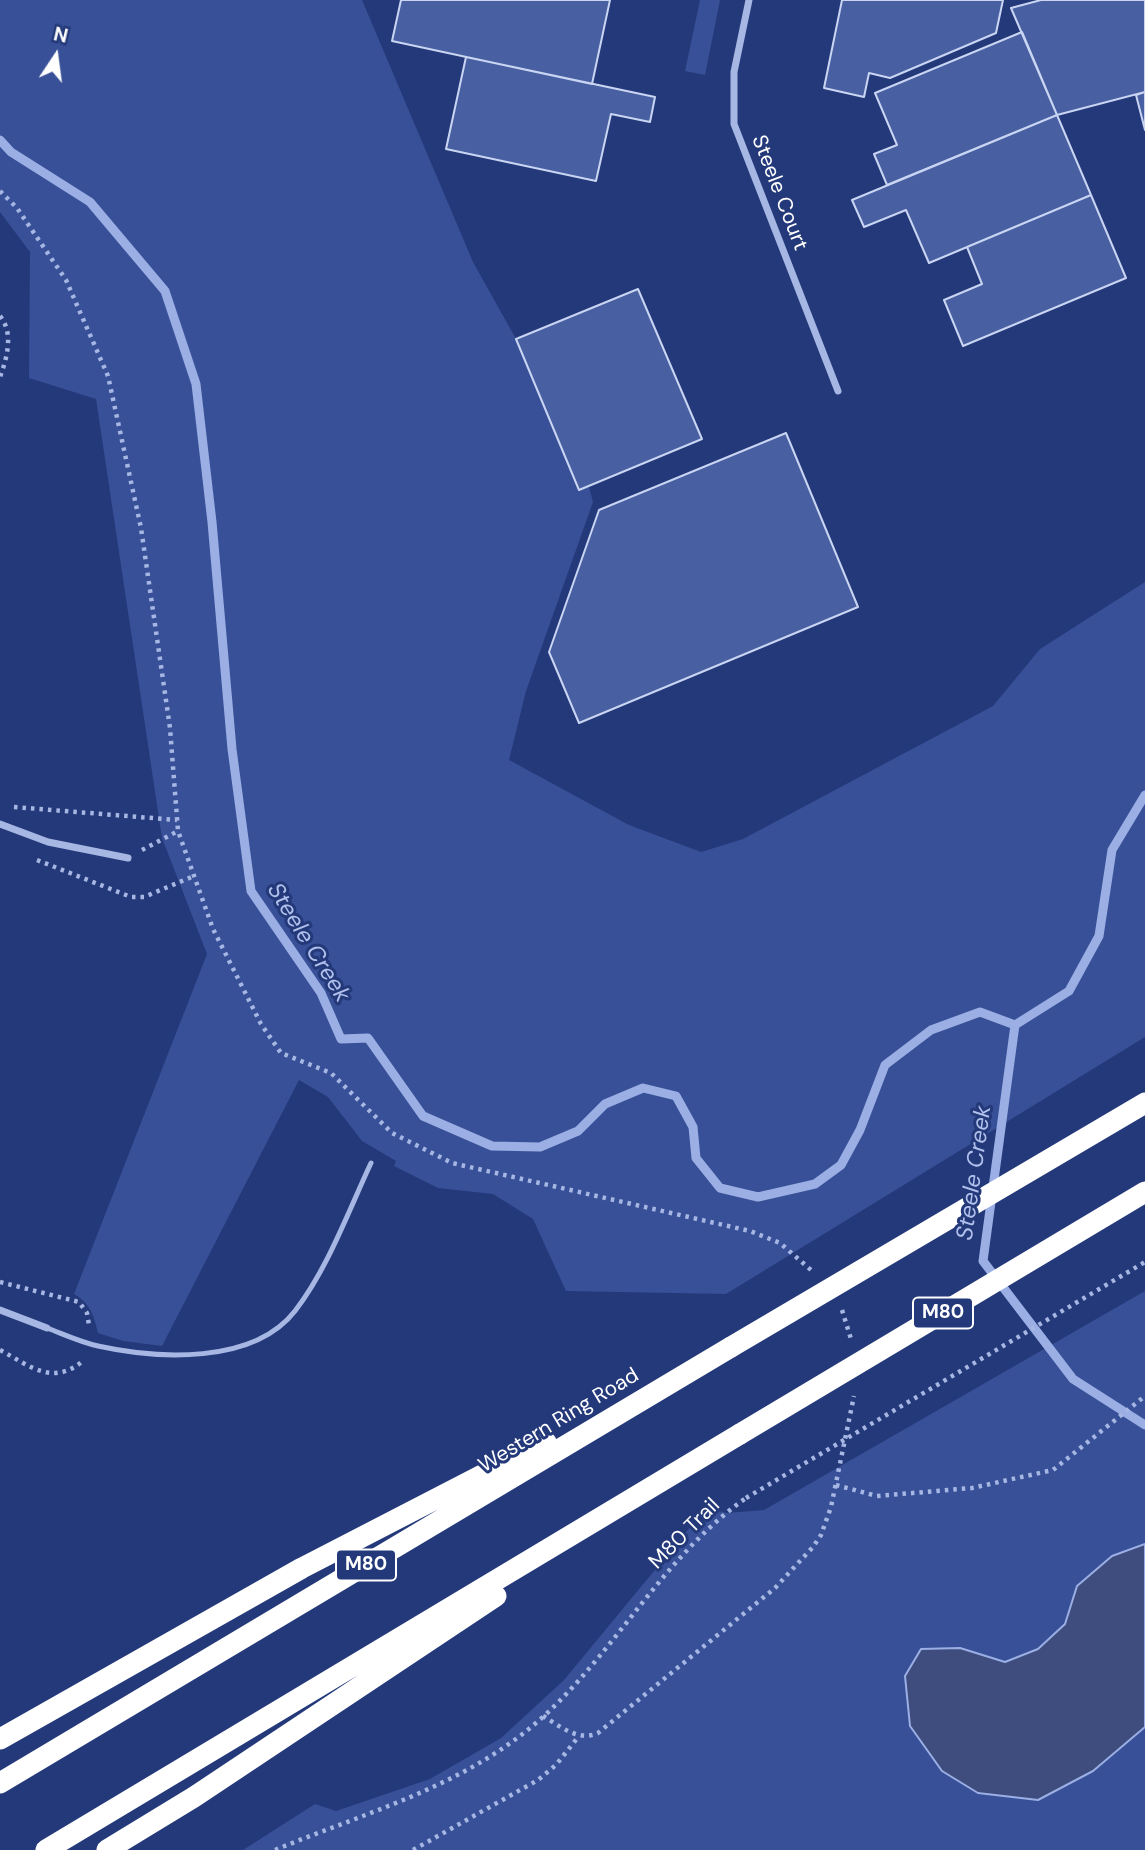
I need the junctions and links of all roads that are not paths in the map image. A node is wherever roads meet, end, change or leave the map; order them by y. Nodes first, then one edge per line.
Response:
1 (749, 0) edge
2 (838, 391) dead end
3 (0, 824) edge
4 (128, 858) road end
5 (1145, 1103) edge
6 (371, 1163) dead end
7 (1145, 1192) edge
8 (0, 1310) edge
9 (47, 1328) joint
10 (731, 1347) junction
11 (740, 1434) junction
12 (0, 1739) edge
13 (0, 1783) edge
14 (46, 1850) edge
15 (107, 1850) edge

1 - 2 street, Steele Court
3 - 4 street
5 - 10 highway, Western Ring Road / M80, bridge
6 - 9 lane
7 - 11 highway, M80, bridge
8 - 9 street
10 - 12 highway
10 - 13 highway, Western Ring Road / M80
11 - 14 highway, M80
11 - 15 highway

